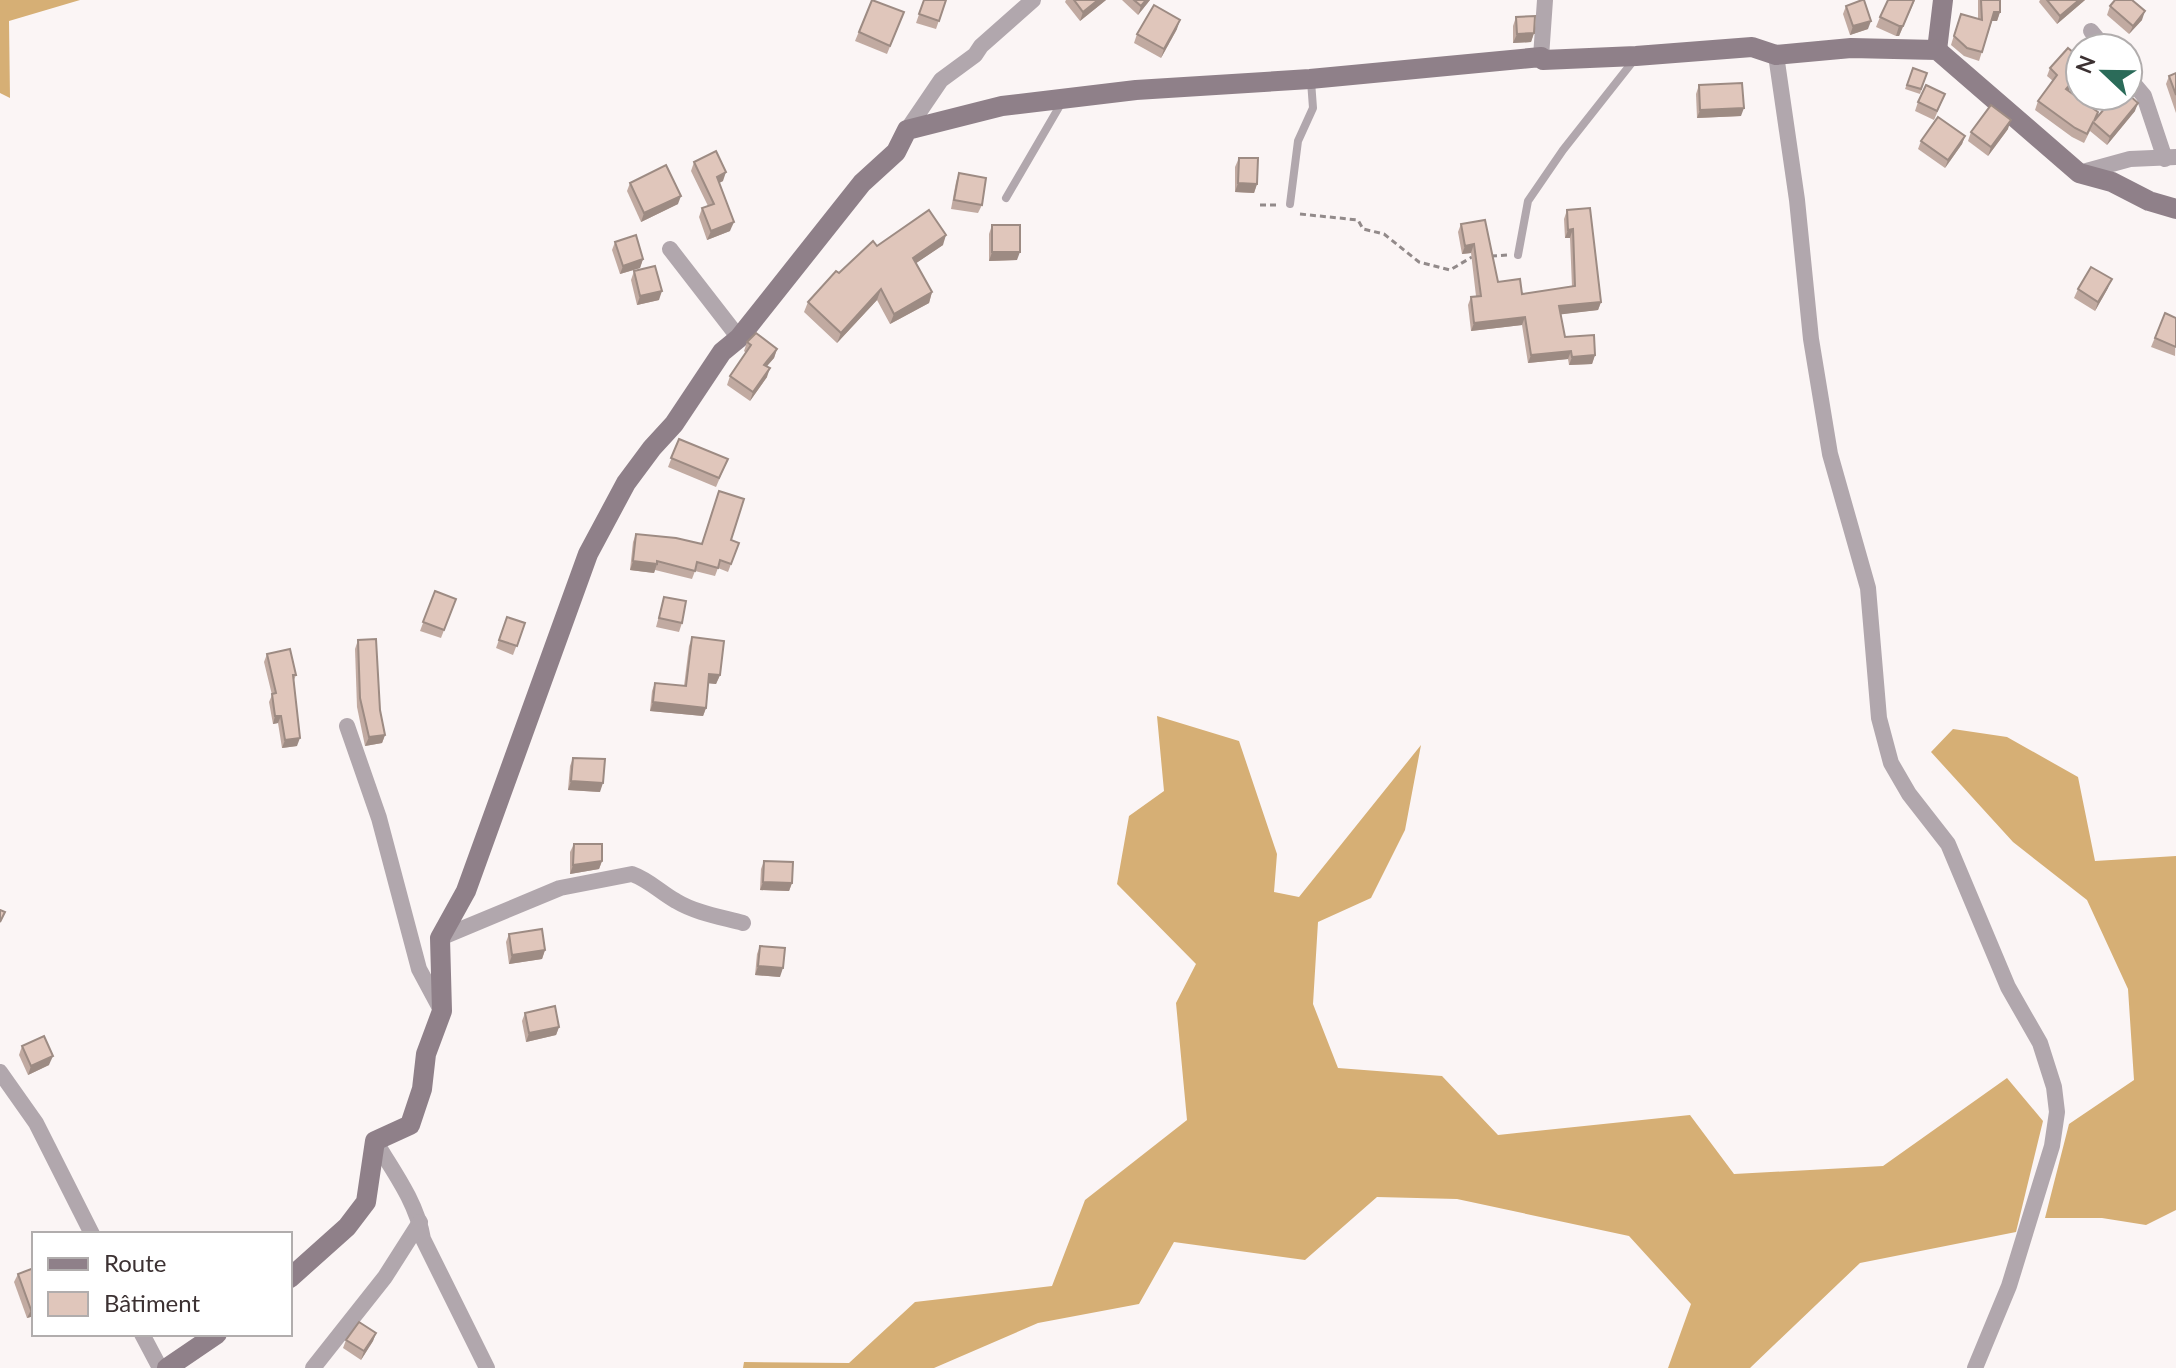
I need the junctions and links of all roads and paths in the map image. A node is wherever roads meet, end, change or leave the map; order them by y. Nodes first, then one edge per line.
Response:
1 (1033, 0) edge
2 (1545, 0) edge
3 (1943, 0) edge
4 (1937, 50) junction
5 (1776, 55) junction
6 (1636, 56) junction
7 (1541, 57) junction
8 (1310, 79) junction
9 (2144, 96) edge
10 (1063, 100) junction
11 (907, 130) junction
12 (2170, 158) edge
13 (2079, 173) junction
14 (1006, 198) dead end
15 (1290, 204) junction
16 (1260, 205) dead end
17 (2176, 209) edge
18 (670, 249) dead end
19 (1518, 255) joint
20 (1488, 256) edge
21 (1473, 257) edge
22 (739, 338) junction
23 (347, 726) dead end
24 (743, 923) dead end
25 (440, 938) junction
26 (442, 1011) junction
27 (0, 1072) edge
28 (375, 1141) junction
29 (420, 1222) junction
30 (91, 1232) edge
31 (292, 1276) edge
32 (143, 1336) edge
33 (214, 1336) edge
34 (160, 1368) edge
35 (167, 1368) edge
36 (313, 1368) edge
37 (487, 1368) edge
38 (1975, 1368) edge

1 - 11 street
2 - 7 street
3 - 4 street
4 - 5 street
4 - 13 street
5 - 6 street
5 - 38 street
6 - 7 street
6 - 19 lane
7 - 8 street
8 - 10 street
8 - 15 lane
9 - 12 street
10 - 11 street
10 - 14 lane
11 - 22 street
12 - 13 street
13 - 17 street
15 - 16 path
15 - 21 path
18 - 22 street
19 - 20 path
22 - 25 street
23 - 26 street
24 - 25 street
25 - 26 street
26 - 28 street
27 - 30 street
28 - 29 street
28 - 31 street
29 - 36 street
29 - 37 street
32 - 34 street
33 - 35 street

